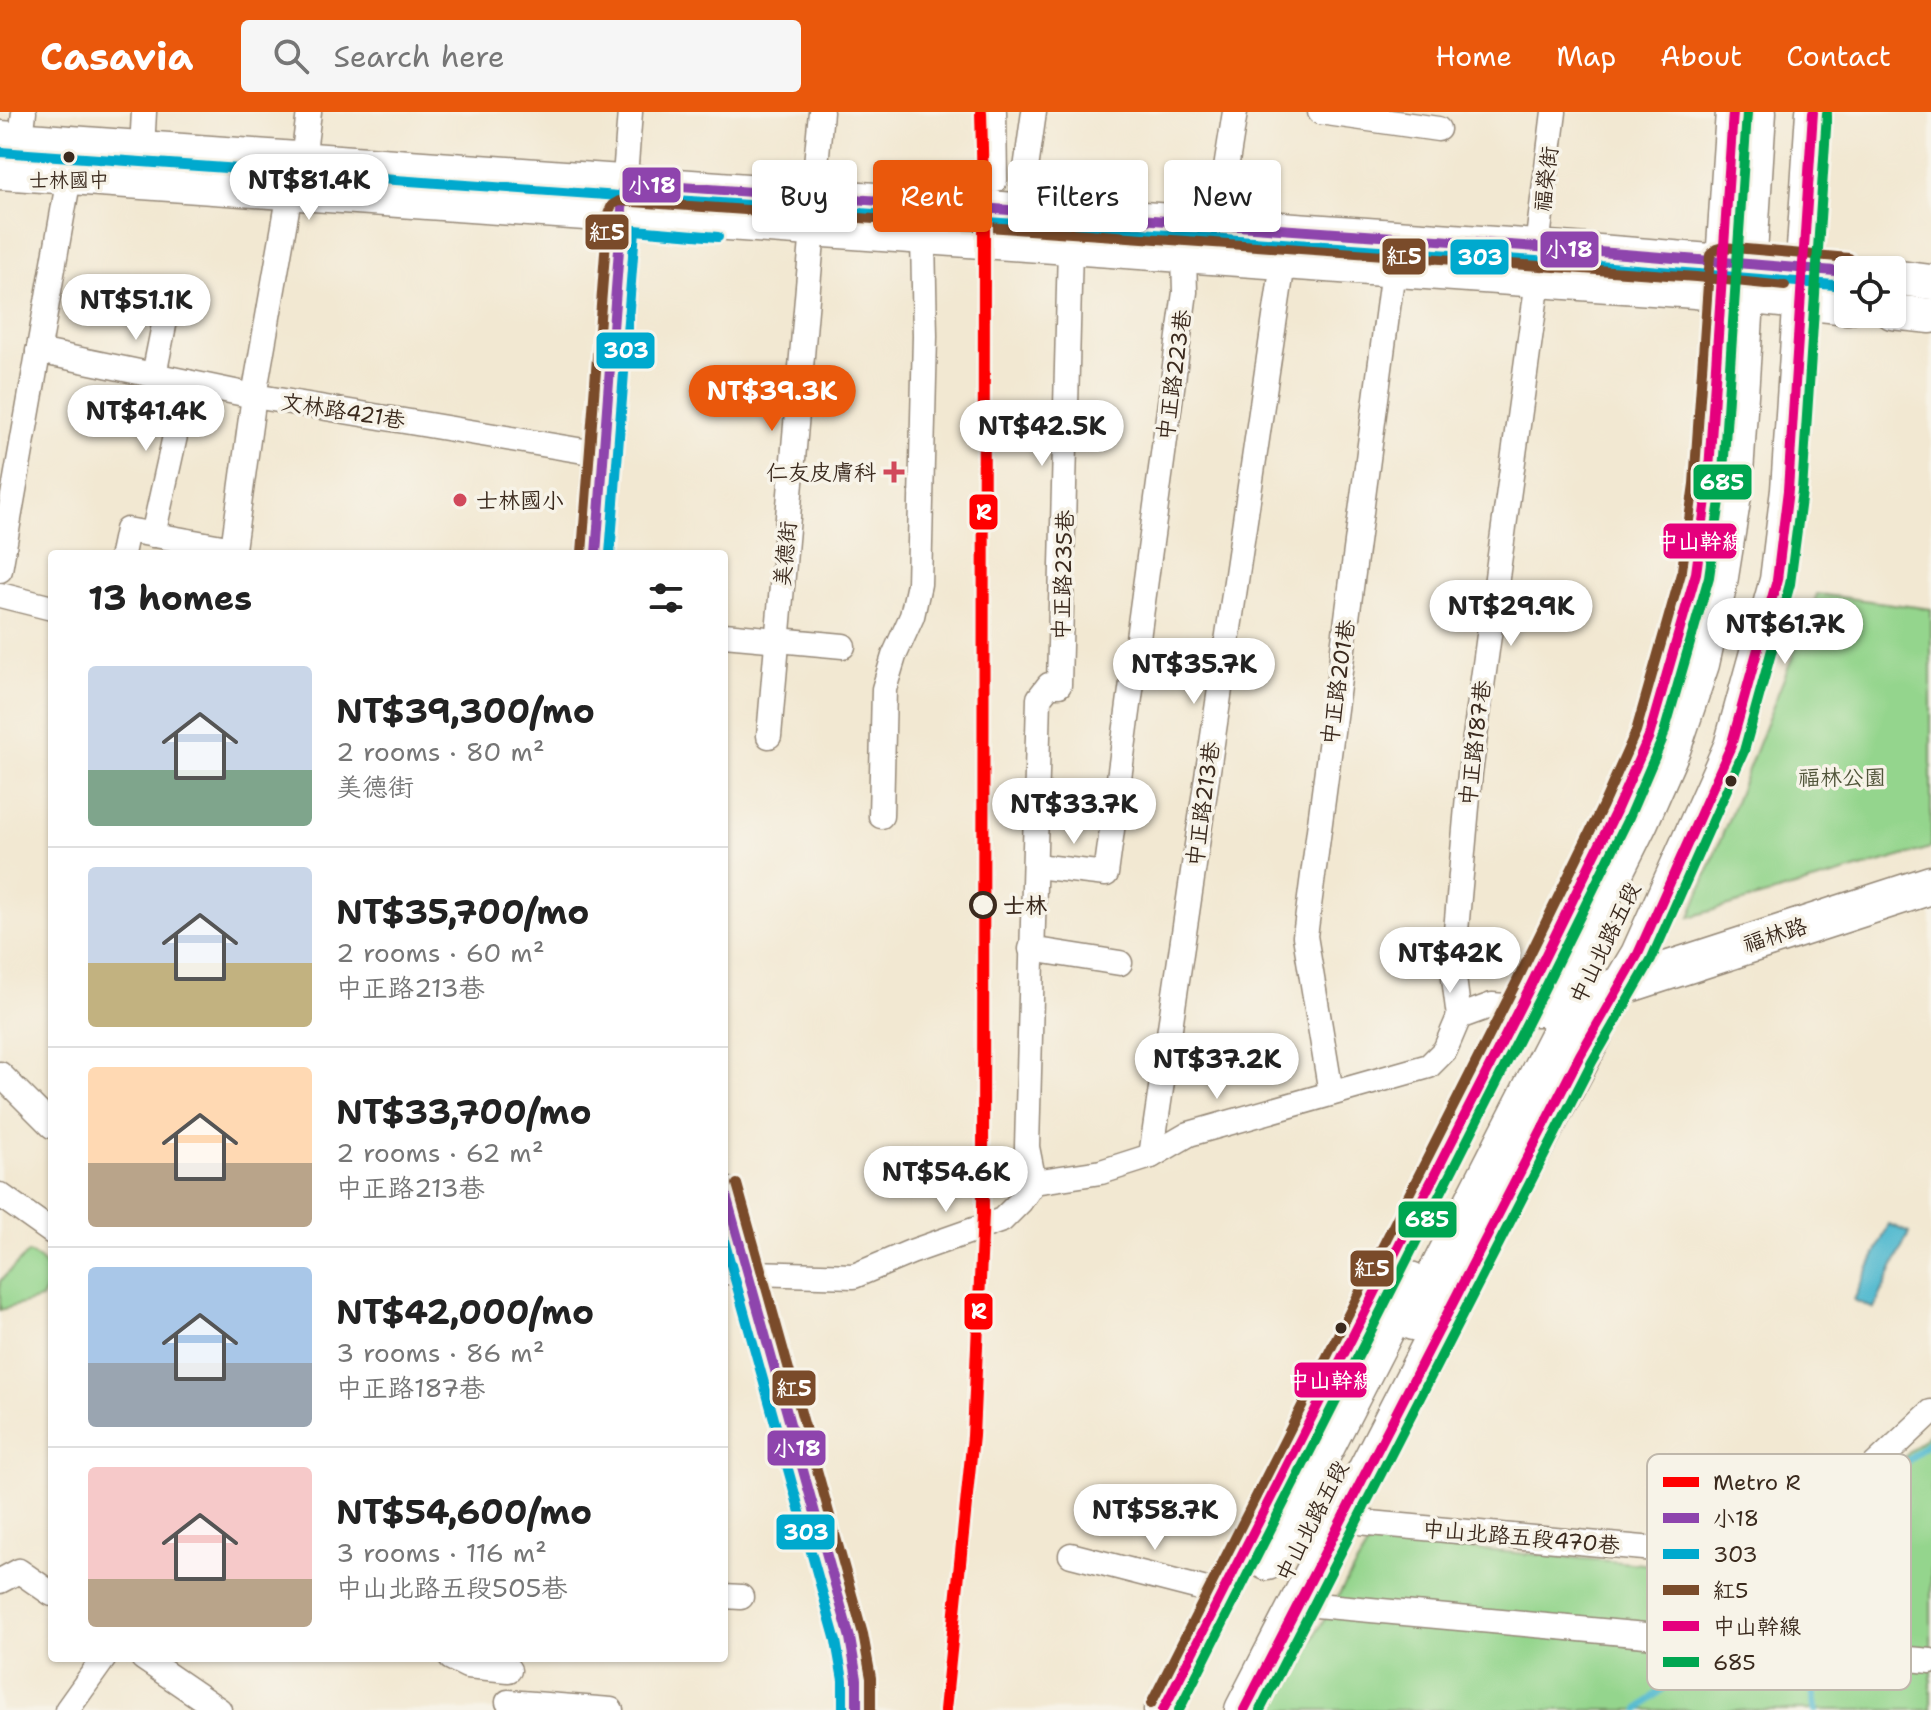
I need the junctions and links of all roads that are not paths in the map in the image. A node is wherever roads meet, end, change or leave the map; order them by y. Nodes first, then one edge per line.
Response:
1 (144, 112) edge
2 (309, 112) edge
3 (630, 112) edge
4 (821, 112) edge
5 (994, 112) edge
6 (1034, 112) edge
7 (1235, 112) edge
8 (1320, 112) edge
9 (1554, 112) edge
10 (1733, 112) edge
11 (1759, 112) edge
12 (1783, 112) edge
13 (1813, 112) edge
14 (1438, 129) dead end
15 (15, 130) edge
16 (142, 149) junction
17 (303, 160) junction
18 (817, 160) edge
19 (1027, 160) edge
20 (1227, 160) edge
21 (0, 172) edge
22 (69, 177) junction
23 (995, 180) dead end
24 (290, 192) junction
25 (623, 199) junction
26 (752, 209) edge
27 (1008, 211) edge
28 (857, 213) edge
29 (857, 223) edge
30 (811, 232) edge
31 (1275, 232) edge
32 (923, 237) junction
33 (1070, 247) junction
34 (1184, 256) junction
35 (1283, 263) junction
36 (1538, 264) junction
37 (1393, 270) junction
38 (1834, 273) edge
39 (1906, 279) edge
40 (1761, 281) junction
41 (1931, 282) edge
42 (1834, 303) edge
43 (1906, 313) edge
44 (1931, 316) edge
45 (165, 320) dead end
46 (38, 351) junction
47 (154, 375) junction
48 (187, 382) junction
49 (254, 396) junction
50 (602, 454) junction
51 (153, 535) junction
52 (123, 550) edge
53 (596, 550) edge
54 (0, 570) edge
55 (0, 595) edge
56 (48, 607) edge
57 (728, 635) edge
58 (776, 639) junction
59 (843, 646) dead end
60 (769, 736) dead end
61 (881, 816) dead end
62 (1036, 866) junction
63 (1931, 885) edge
64 (1031, 949) junction
65 (1120, 963) dead end
66 (1619, 986) junction
67 (1548, 1005) junction
68 (1459, 1017) junction
69 (0, 1074) edge
70 (1331, 1093) junction
71 (48, 1122) edge
72 (1151, 1156) junction
73 (1034, 1182) junction
74 (0, 1195) edge
75 (1456, 1213) junction
76 (728, 1216) edge
77 (48, 1229) edge
78 (736, 1272) edge
79 (1931, 1412) edge
80 (1315, 1437) junction
81 (1886, 1454) edge
82 (1342, 1516) junction
83 (1647, 1548) edge
84 (1071, 1555) dead end
85 (10, 1576) edge
86 (48, 1592) edge
87 (1221, 1597) junction
88 (1300, 1600) junction
89 (1647, 1636) edge
90 (1911, 1659) edge
91 (1931, 1661) edge
92 (101, 1662) edge
93 (149, 1662) edge
94 (459, 1662) edge
95 (510, 1664) edge
96 (507, 1706) edge
97 (582, 1709) edge
98 (67, 1710) edge
99 (219, 1710) edge
100 (611, 1710) edge
101 (857, 1710) edge
102 (1163, 1710) edge
103 (1191, 1710) edge
104 (1215, 1710) edge
105 (1244, 1710) edge

1 - 16 street
2 - 17 street
3 - 25 street
4 - 18 street, 美德街
5 - 23 street
6 - 19 street
7 - 20 street
8 - 14 street
9 - 36 street, 福榮街
10 - 40 main road, 中山北路五段
11 - 40 main road, 中山北路五段
12 - 40 main road, 中山北路五段
13 - 40 main road, 中山北路五段
15 - 16 main road
16 - 17 main road
17 - 25 main road
21 - 22 main road
22 - 24 main road
22 - 46 street
24 - 25 main road
24 - 49 street
25 - 26 main road
25 - 50 street
27 - 28 main road
29 - 32 main road
30 - 58 street, 美德街
31 - 36 main road
32 - 33 main road
32 - 61 street
33 - 34 main road
33 - 62 street, 中正路235巷
34 - 35 main road
34 - 62 street, 中正路223巷
35 - 37 main road
35 - 72 street, 中正路213巷
36 - 37 main road
36 - 40 main road
36 - 68 street, 中正路187巷
37 - 70 street, 中正路201巷
38 - 40 main road
39 - 41 main road
40 - 42 main road
40 - 66 main road, 中山北路五段
40 - 67 main road, 中山北路五段
43 - 44 main road
45 - 47 street
46 - 47 street, 文林路421巷
46 - 54 street
47 - 48 street, 文林路421巷
48 - 49 street, 文林路421巷
48 - 51 street
49 - 50 street, 文林路421巷
49 - 51 street
50 - 53 street
51 - 52 street
55 - 56 street
57 - 58 street
58 - 59 street
58 - 60 street, 美德街
62 - 64 street
63 - 66 main road, 福林路
64 - 65 street
64 - 73 street
66 - 67 main road, 福林路
66 - 75 main road, 中山北路五段
67 - 68 street
67 - 75 main road, 中山北路五段
68 - 70 street
69 - 71 street
70 - 72 street
72 - 73 street
73 - 78 street
74 - 77 street
75 - 80 main road, 中山北路五段
75 - 82 main road, 中山北路五段
75 - 104 main road, 中山北路五段
76 - 78 street
78 - 101 street
79 - 81 street, 中山北路五段470巷
80 - 87 main road, 中山北路五段
80 - 103 main road, 中山北路五段
82 - 83 street, 中山北路五段470巷
82 - 88 main road, 中山北路五段
84 - 87 street
85 - 86 street
87 - 102 main road, 中山北路五段
88 - 89 street
88 - 105 main road, 中山北路五段
90 - 91 street
92 - 98 street
93 - 99 street
94 - 95 street
95 - 96 street
96 - 97 street
97 - 100 street

